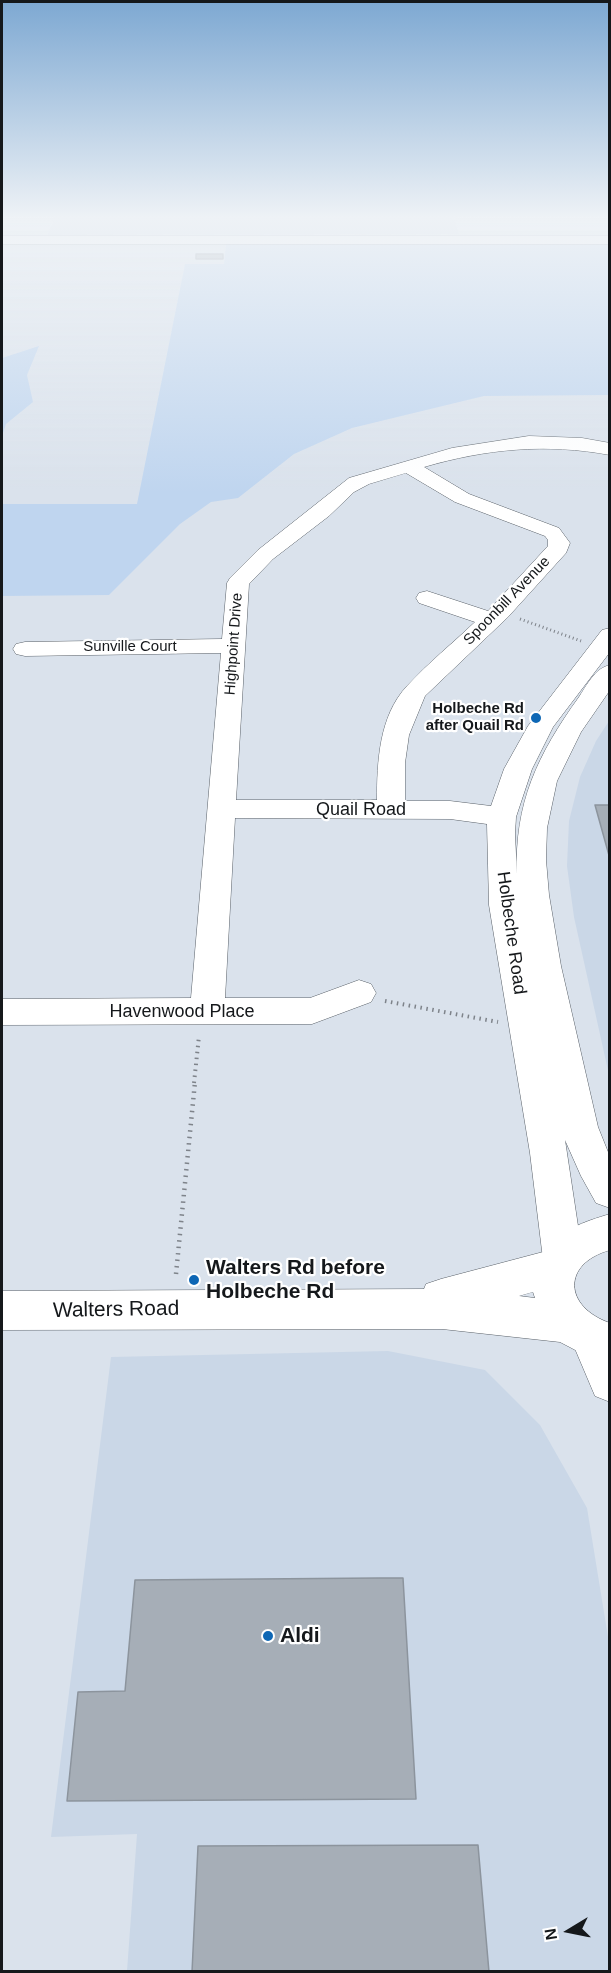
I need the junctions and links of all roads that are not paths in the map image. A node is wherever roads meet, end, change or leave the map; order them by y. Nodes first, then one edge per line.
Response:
1 (609, 449) edge
2 (408, 466) junction
3 (427, 598) dead end
4 (495, 616) junction
5 (597, 639) edge
6 (234, 646) junction
7 (25, 649) dead end
8 (609, 672) edge
9 (220, 809) junction
10 (391, 810) junction
11 (502, 817) junction
12 (359, 993) road end
13 (204, 1011) junction
14 (2, 1012) edge
15 (609, 1191) edge
16 (609, 1232) edge
17 (559, 1263) junction
18 (411, 1306) junction
19 (2, 1311) edge
20 (590, 1335) edge
21 (609, 1381) edge

1 - 2 street, Highpoint Drive
2 - 4 street, Spoonbill Avenue
2 - 6 street, Highpoint Drive
3 - 4 street
4 - 10 street, Spoonbill Avenue
5 - 11 street, Holbeche Road
6 - 7 street, Sunville Court
6 - 9 street, Highpoint Drive
8 - 15 street, Holbeche Road
9 - 10 street, Quail Road
9 - 13 street, Highpoint Drive
10 - 11 street, Quail Road
11 - 17 street, Holbeche Road
12 - 13 street, Havenwood Place
13 - 14 street, Havenwood Place
16 - 17 street
17 - 18 street, Walters Road
17 - 20 street, Holbeche Road
18 - 19 street, Walters Road
18 - 20 street, Walters Road
20 - 21 street

